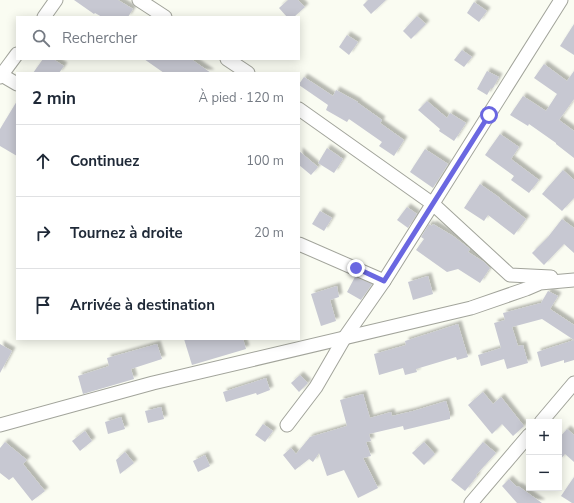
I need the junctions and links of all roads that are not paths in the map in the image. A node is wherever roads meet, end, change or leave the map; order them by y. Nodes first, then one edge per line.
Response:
1 (56, 0) edge
2 (139, 0) edge
3 (562, 0) edge
4 (45, 16) edge
5 (163, 16) edge
6 (16, 55) edge
7 (228, 60) edge
8 (246, 72) edge
9 (1, 75) edge
10 (16, 83) edge
11 (300, 110) edge
12 (432, 204) junction
13 (300, 244) edge
14 (574, 279) edge
15 (384, 281) junction
16 (345, 337) junction
17 (574, 383) edge
18 (543, 419) edge
19 (0, 425) edge
20 (288, 426) dead end
21 (526, 439) edge
22 (471, 503) edge

1 - 4 street
2 - 5 street
3 - 12 street
6 - 9 street
7 - 8 street
9 - 10 street
11 - 12 street
12 - 14 street
12 - 15 street
13 - 15 street
14 - 16 street
15 - 16 street
16 - 19 street
16 - 20 street
17 - 18 street
21 - 22 street

